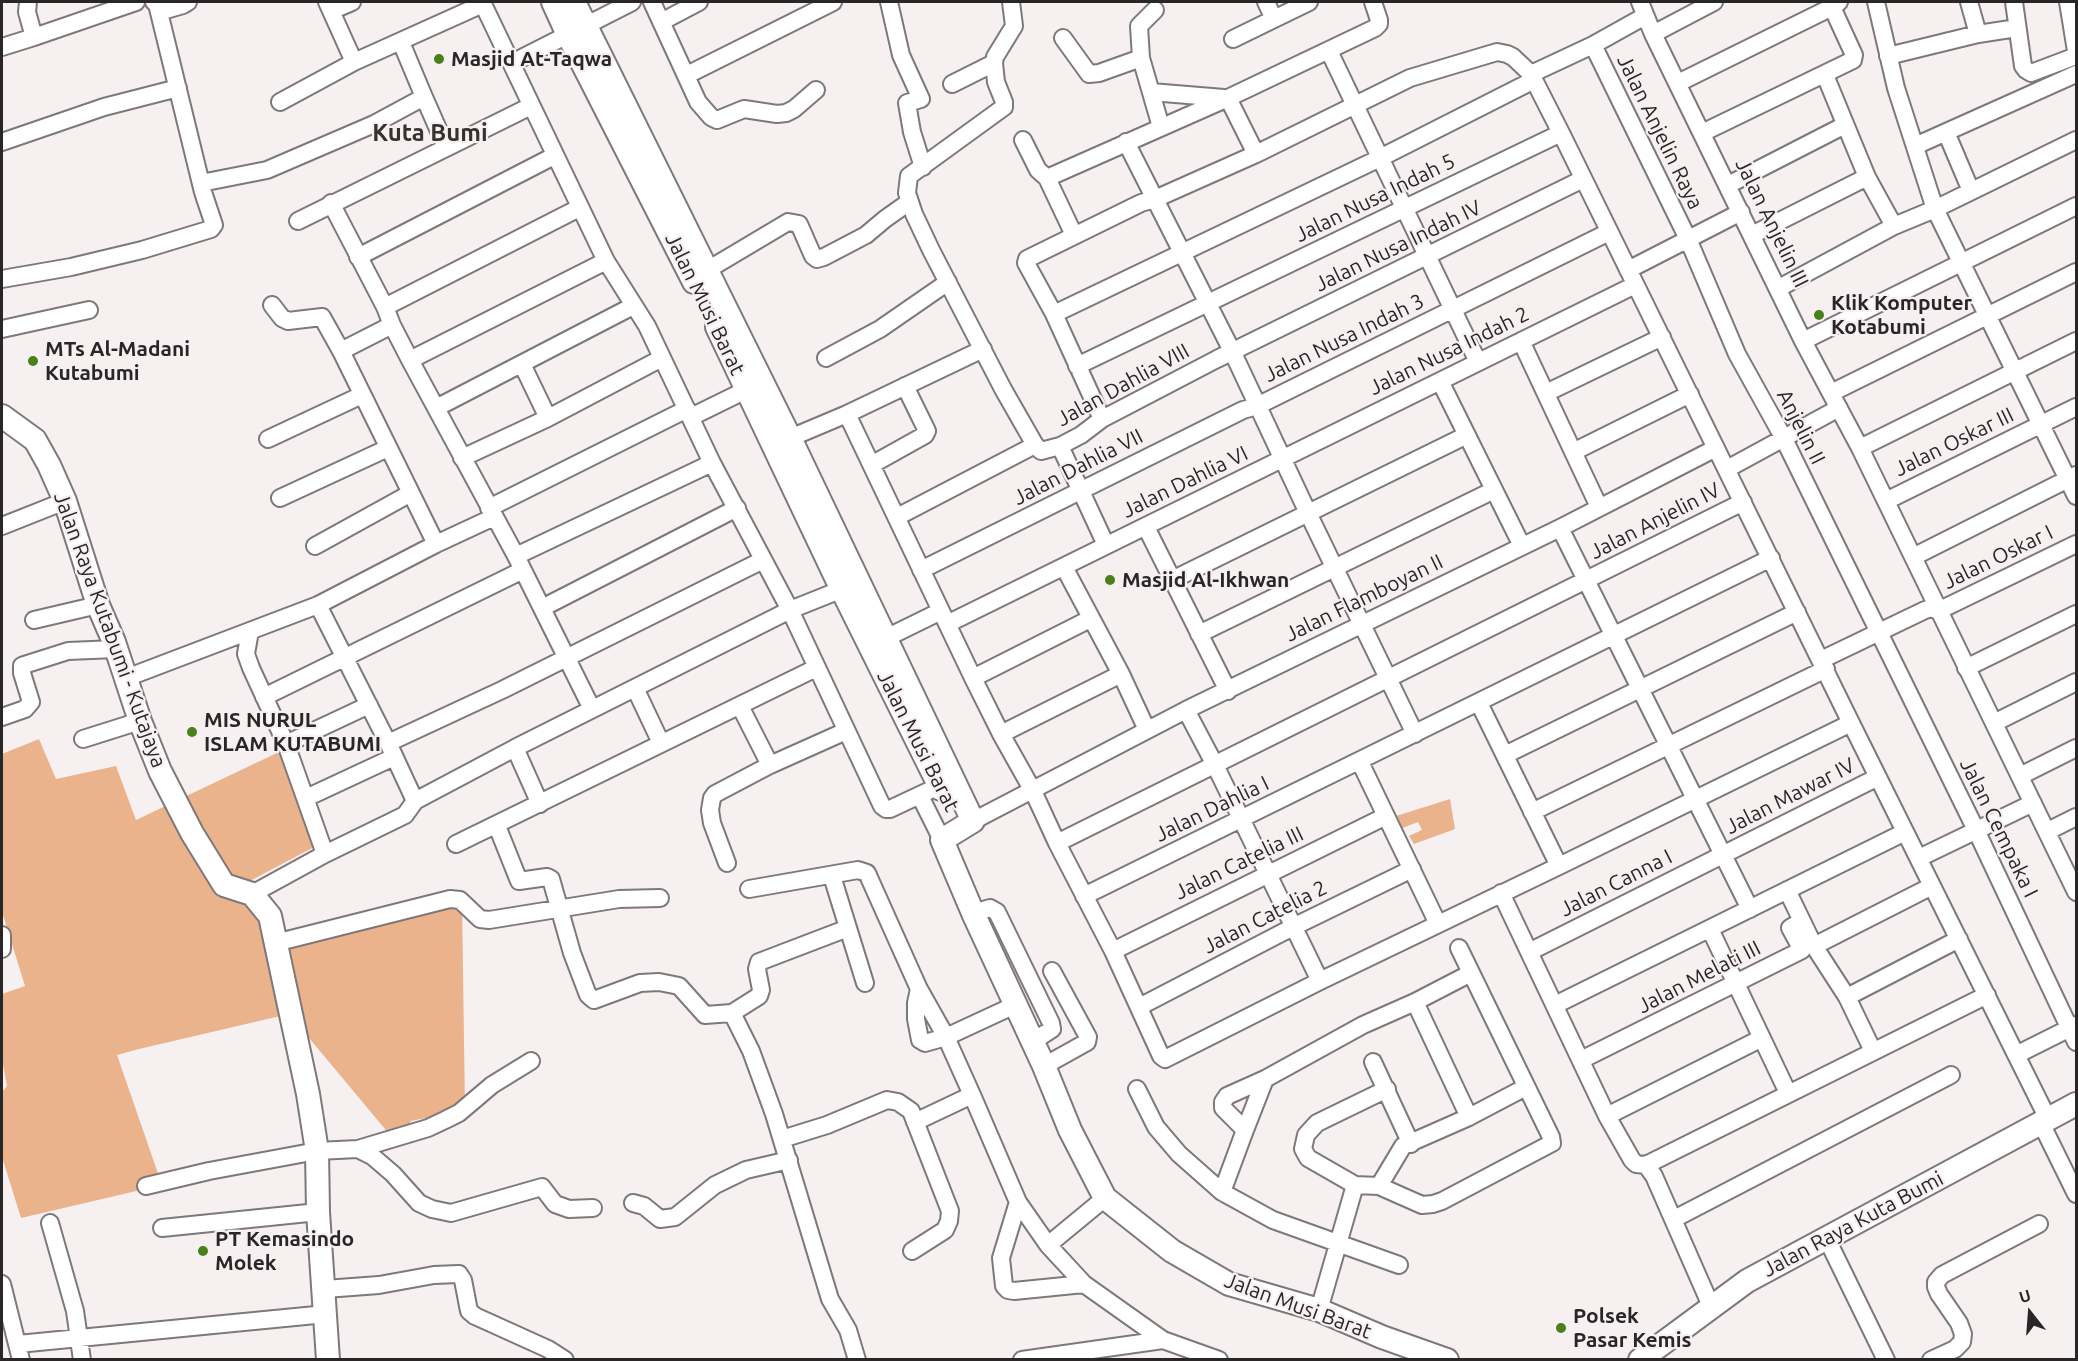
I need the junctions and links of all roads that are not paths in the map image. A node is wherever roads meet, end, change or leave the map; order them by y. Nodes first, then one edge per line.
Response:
1 (28, 2) edge
2 (136, 2) edge
3 (188, 2) edge
4 (352, 2) edge
5 (553, 2) edge
6 (574, 2) edge
7 (632, 2) edge
8 (652, 2) edge
9 (699, 2) edge
10 (833, 2) edge
11 (889, 2) edge
12 (1011, 2) edge
13 (1266, 2) edge
14 (1310, 2) edge
15 (1373, 2) edge
16 (1714, 2) edge
17 (1876, 2) edge
18 (1969, 2) edge
19 (2014, 2) edge
20 (2068, 2) edge
21 (483, 3) edge
22 (1835, 4) edge
23 (329, 6) edge
24 (157, 7) edge
25 (1643, 9) edge
26 (1155, 10) dead end
27 (1274, 19) junction
28 (661, 22) junction
29 (2017, 28) junction
30 (577, 30) junction
31 (1653, 34) junction
32 (1978, 34) junction
33 (34, 37) junction
34 (1063, 38) dead end
35 (1233, 39) dead end
36 (400, 42) junction
37 (1593, 45) junction
38 (2076, 45) edge
39 (2, 47) edge
40 (1329, 51) junction
41 (1888, 56) junction
42 (1141, 58) junction
43 (354, 62) junction
44 (512, 63) junction
45 (994, 63) junction
46 (2076, 74) edge
47 (687, 75) junction
48 (1825, 75) junction
49 (1533, 77) junction
50 (1678, 82) junction
51 (952, 84) dead end
52 (178, 88) junction
53 (816, 90) dead end
54 (1151, 93) junction
55 (424, 98) junction
56 (1228, 98) junction
57 (280, 102) dead end
58 (1354, 104) junction
59 (531, 106) junction
60 (1845, 125) junction
61 (1161, 127) junction
62 (1946, 132) junction
63 (1561, 133) junction
64 (1702, 133) junction
65 (1023, 140) dead end
66 (2076, 140) edge
67 (2, 142) edge
68 (1126, 142) junction
69 (1915, 146) junction
70 (446, 147) junction
71 (1256, 154) junction
72 (554, 156) junction
73 (1380, 158) junction
74 (923, 167) junction
75 (1867, 177) junction
76 (1047, 178) junction
77 (1583, 179) junction
78 (201, 183) junction
79 (1728, 185) junction
80 (1971, 191) junction
81 (1155, 199) junction
82 (909, 202) junction
83 (331, 203) junction
84 (2076, 206) edge
85 (579, 208) junction
86 (1404, 208) junction
87 (1935, 209) junction
88 (1741, 212) junction
89 (298, 220) dead end
90 (1894, 226) junction
91 (1609, 232) junction
92 (1074, 235) junction
93 (1752, 235) junction
94 (1688, 240) junction
95 (1183, 253) junction
96 (358, 257) junction
97 (1426, 257) junction
98 (606, 261) junction
99 (1961, 262) junction
100 (2076, 272) edge
101 (700, 275) junction
102 (1632, 277) junction
103 (2, 279) edge
104 (948, 282) junction
105 (1779, 288) junction
106 (1209, 304) junction
107 (272, 305) dead end
108 (633, 306) junction
109 (386, 307) junction
110 (1451, 309) junction
111 (89, 310) dead end
112 (1054, 314) junction
113 (1987, 315) junction
114 (392, 325) junction
115 (2, 329) edge
116 (1662, 337) junction
117 (1521, 341) junction
118 (1803, 341) junction
119 (2076, 341) edge
120 (983, 349) junction
121 (340, 351) junction
122 (1233, 352) junction
123 (662, 358) junction
124 (826, 358) dead end
125 (410, 360) junction
126 (1478, 362) junction
127 (522, 364) junction
128 (1077, 366) junction
129 (2015, 371) junction
130 (1440, 381) junction
131 (754, 386) junction
132 (905, 386) junction
133 (1546, 393) junction
134 (1831, 393) junction
135 (1690, 394) junction
136 (362, 395) junction
137 (1257, 406) junction
138 (2076, 407) edge
139 (436, 408) junction
140 (1839, 408) junction
141 (689, 413) junction
142 (847, 414) junction
143 (2, 416) edge
144 (548, 418) junction
145 (1102, 419) junction
146 (2042, 424) junction
147 (1467, 435) junction
148 (1783, 437) junction
149 (790, 438) junction
150 (268, 439) dead end
151 (1035, 445) junction
152 (1060, 446) junction
153 (388, 448) junction
154 (1716, 448) junction
155 (1860, 448) junction
156 (1573, 452) junction
157 (462, 458) junction
158 (1283, 459) junction
159 (712, 462) junction
160 (873, 464) junction
161 (1726, 469) junction
162 (2073, 477) edge
163 (1494, 490) junction
164 (1080, 491) junction
165 (411, 493) junction
166 (2076, 496) edge
167 (280, 498) dead end
168 (65, 501) junction
169 (1886, 501) junction
170 (1743, 502) junction
171 (1599, 507) junction
172 (737, 508) junction
173 (492, 513) junction
174 (1308, 513) junction
175 (897, 517) junction
176 (2, 526) edge
177 (1146, 526) junction
178 (1560, 528) junction
179 (436, 544) junction
180 (2076, 544) edge
181 (1106, 545) junction
182 (315, 546) dead end
183 (1522, 546) junction
184 (1912, 556) junction
185 (1771, 558) junction
186 (763, 560) junction
187 (520, 563) junction
188 (1064, 567) junction
189 (1334, 568) junction
190 (921, 570) junction
191 (1172, 580) junction
192 (1586, 581) junction
193 (850, 586) junction
194 (98, 605) junction
195 (318, 605) junction
196 (542, 608) junction
197 (790, 610) junction
198 (1938, 611) junction
199 (1797, 612) junction
200 (2076, 614) edge
201 (944, 618) junction
202 (1090, 619) junction
203 (34, 620) dead end
204 (1362, 625) junction
205 (250, 631) junction
206 (1199, 634) junction
207 (1879, 634) junction
208 (1613, 636) junction
209 (886, 638) junction
210 (116, 649) junction
211 (344, 656) junction
212 (567, 657) junction
213 (1823, 664) junction
214 (816, 668) junction
215 (1966, 668) junction
216 (1121, 674) junction
217 (126, 678) junction
218 (973, 678) junction
219 (1388, 679) junction
220 (2076, 682) edge
221 (636, 688) junction
222 (1640, 689) junction
223 (1228, 691) junction
224 (264, 697) junction
225 (1479, 703) junction
226 (369, 705) junction
227 (740, 706) junction
228 (592, 709) junction
229 (1186, 710) junction
230 (2, 717) edge
231 (140, 721) junction
232 (1851, 723) junction
233 (1994, 723) junction
234 (1147, 730) junction
235 (846, 731) junction
236 (1001, 734) junction
237 (1415, 734) junction
238 (83, 740) dead end
239 (661, 743) junction
240 (286, 744) junction
241 (1668, 746) junction
242 (515, 748) junction
243 (2076, 748) edge
244 (391, 750) junction
245 (1504, 755) junction
246 (1360, 762) junction
247 (770, 765) junction
248 (1215, 765) junction
249 (2020, 776) junction
250 (1878, 777) junction
251 (930, 791) junction
252 (1033, 791) junction
253 (306, 798) junction
254 (1694, 799) junction
255 (415, 801) junction
256 (2033, 803) junction
257 (540, 804) junction
258 (1532, 812) junction
259 (1386, 816) junction
260 (2076, 817) edge
261 (1240, 820) junction
262 (968, 824) junction
263 (497, 826) junction
264 (1976, 831) junction
265 (2048, 831) junction
266 (1905, 832) junction
267 (942, 840) junction
268 (1057, 843) junction
269 (456, 844) dead end
270 (325, 854) junction
271 (1723, 855) junction
272 (1919, 858) junction
273 (727, 863) dead end
274 (1559, 866) junction
275 (1412, 869) junction
276 (1267, 874) junction
277 (832, 876) junction
278 (1932, 886) junction
279 (2076, 888) edge
280 (749, 889) dead end
281 (1787, 891) junction
282 (1501, 893) junction
283 (252, 894) junction
284 (1084, 897) junction
285 (660, 898) dead end
286 (558, 908) junction
287 (1750, 909) junction
288 (973, 913) junction
289 (1802, 921) junction
290 (1438, 924) junction
291 (1293, 927) junction
292 (848, 928) junction
293 (1710, 929) junction
294 (2, 935) edge
295 (1959, 939) junction
296 (275, 943) junction
297 (1814, 946) junction
298 (1459, 948) dead end
299 (2, 949) edge
300 (1113, 951) junction
301 (1530, 952) junction
302 (1052, 971) dead end
303 (1471, 972) junction
304 (1320, 981) junction
305 (865, 983) dead end
306 (1736, 984) junction
307 (919, 989) junction
308 (1987, 995) junction
309 (1847, 997) junction
310 (1415, 1002) junction
311 (1015, 1005) junction
312 (1554, 1005) junction
313 (1139, 1007) junction
314 (732, 1013) junction
315 (2074, 1032) edge
316 (946, 1037) junction
317 (1762, 1038) junction
318 (1032, 1042) junction
319 (1873, 1051) junction
320 (2016, 1055) junction
321 (1581, 1060) junction
322 (531, 1061) dead end
323 (1373, 1062) dead end
324 (1044, 1066) junction
325 (1951, 1075) dead end
326 (1264, 1079) junction
327 (1526, 1087) junction
328 (1137, 1089) dead end
329 (1387, 1089) junction
330 (1788, 1093) junction
331 (972, 1095) junction
332 (2076, 1104) edge
333 (1607, 1116) junction
334 (1469, 1117) junction
335 (2045, 1121) junction
336 (915, 1122) junction
337 (1245, 1130) junction
338 (782, 1139) junction
339 (1411, 1144) junction
340 (358, 1149) junction
341 (317, 1151) junction
342 (789, 1160) junction
343 (1646, 1165) junction
344 (1355, 1185) junction
345 (146, 1186) dead end
346 (1379, 1186) junction
347 (2075, 1188) edge
348 (1222, 1192) junction
349 (1105, 1198) junction
350 (1018, 1202) junction
351 (633, 1203) dead end
352 (593, 1208) dead end
353 (318, 1212) junction
354 (1674, 1219) junction
355 (50, 1223) dead end
356 (2039, 1224) dead end
357 (162, 1228) dead end
358 (1826, 1237) junction
359 (1339, 1242) junction
360 (1048, 1245) junction
361 (912, 1251) dead end
362 (1399, 1265) dead end
363 (1084, 1284) junction
364 (325, 1289) junction
365 (2, 1291) edge
366 (1711, 1306) junction
367 (1318, 1310) junction
368 (326, 1314) junction
369 (80, 1338) junction
370 (1163, 1340) junction
371 (19, 1355) edge
372 (1213, 1358) edge
373 (82, 1359) edge
374 (328, 1359) edge
375 (565, 1359) edge
376 (857, 1359) edge
377 (1022, 1359) edge
378 (1447, 1359) edge
379 (1640, 1359) edge
380 (1886, 1359) edge
381 (1931, 1359) edge

1 - 33 street
2 - 33 street
3 - 24 street
4 - 23 street
5 - 30 street, Jalan Musi Barat
6 - 30 street, Jalan Musi Barat
7 - 30 street
8 - 28 street
9 - 28 street
10 - 47 street
11 - 74 street
12 - 45 street
13 - 27 street
14 - 27 street
15 - 40 street
16 - 31 street
17 - 41 street
18 - 32 street
19 - 29 street
20 - 38 street
21 - 36 street
21 - 44 street
22 - 48 street
22 - 50 street
23 - 43 street
24 - 52 street
25 - 31 street, Jalan Anjelin III
25 - 37 street
26 - 42 street
27 - 35 street
28 - 47 street
29 - 32 street
29 - 38 street
30 - 44 street
30 - 101 street, Jalan Musi Barat
31 - 50 street, Jalan Anjelin III
32 - 41 street
33 - 39 street
34 - 42 street
36 - 43 street
36 - 55 street
37 - 49 street
37 - 94 street, Jalan Anjelin Raya
40 - 56 street
40 - 58 street
41 - 69 street
42 - 54 street
43 - 57 street
44 - 59 street
45 - 51 street
45 - 74 street
46 - 62 street
47 - 53 street
48 - 60 street
48 - 64 street
49 - 58 street
49 - 63 street
49 - 73 street
50 - 64 street, Jalan Anjelin III
52 - 67 street
52 - 78 street
54 - 56 street
54 - 61 street
55 - 70 street
55 - 78 street
56 - 61 street
56 - 71 street
58 - 71 street
58 - 73 street
59 - 70 street
59 - 72 street
60 - 75 street
60 - 79 street
61 - 68 street
62 - 69 street
62 - 80 street
63 - 77 street
63 - 86 street, Jalan Nusa Indah 5
64 - 79 street, Jalan Anjelin III
65 - 76 street
66 - 80 street
68 - 76 street
68 - 81 street
69 - 87 street
70 - 83 street
71 - 81 street
72 - 85 street
72 - 96 street
73 - 86 street
73 - 95 street
74 - 82 street
75 - 90 street
75 - 93 street
76 - 92 street
77 - 91 street
77 - 97 street, Jalan Nusa Indah IV
78 - 103 street
79 - 88 street, Jalan Anjelin III
80 - 87 street
81 - 92 street
81 - 95 street
82 - 101 street
82 - 104 street
83 - 89 street
83 - 96 street
84 - 99 street
85 - 98 street
85 - 109 street
86 - 97 street
86 - 106 street, Jalan Nusa Indah 5
87 - 90 street
87 - 99 street
88 - 93 street, Jalan Anjelin III
88 - 94 street, Jalan Nusa Indah 2
90 - 105 street
91 - 102 street
91 - 110 street, Jalan Nusa Indah 3
92 - 112 street
93 - 105 street, Jalan Anjelin III
94 - 102 street, Jalan Nusa Indah 2
94 - 148 street, Anjelin II
95 - 106 street
95 - 112 street
96 - 109 street
97 - 110 street
97 - 122 street, Jalan Nusa Indah IV
98 - 108 street
98 - 125 street
99 - 113 street
99 - 118 street
100 - 113 street
101 - 131 street, Jalan Musi Barat
102 - 116 street
102 - 117 street, Jalan Nusa Indah 2
104 - 120 street
104 - 124 street
105 - 118 street, Jalan Anjelin III
106 - 122 street
106 - 128 street, Jalan Nusa Indah 5
107 - 121 street
108 - 123 street
108 - 127 street
109 - 114 street
110 - 126 street
110 - 137 street, Jalan Nusa Indah 3
111 - 115 street
112 - 128 street
113 - 129 street
113 - 134 street
114 - 121 street
114 - 125 street
116 - 133 street
116 - 135 street
117 - 126 street, Jalan Nusa Indah 2
117 - 133 street
118 - 134 street, Jalan Anjelin III
119 - 129 street
120 - 132 street
120 - 151 street
121 - 136 street
122 - 137 street
122 - 145 street, Jalan Dahlia VIII
123 - 141 street
123 - 144 street
125 - 139 street
126 - 130 street, Jalan Nusa Indah 2
127 - 139 street
127 - 144 street
128 - 145 street
129 - 146 street
129 - 155 street
130 - 147 street
130 - 158 street, Jalan Nusa Indah 2
131 - 141 street
131 - 149 street, Jalan Musi Barat
131 - 193 street, Jalan Musi Barat
132 - 142 street
132 - 160 street
133 - 156 street
134 - 140 street, Jalan Anjelin III
135 - 154 street
135 - 156 street
136 - 150 street
136 - 153 street
137 - 158 street
137 - 164 street, Jalan Dahlia VII
138 - 146 street, Jalan Oskar III
139 - 157 street
140 - 148 street
140 - 155 street, Jalan Anjelin III
141 - 159 street
141 - 173 street
142 - 149 street
142 - 160 street
143 - 168 street, Jalan Raya Kutabumi - Kutajaya
144 - 157 street
145 - 152 street, Jalan Dahlia VIII
146 - 162 street
146 - 169 street, Jalan Oskar III
147 - 163 street
147 - 174 street
148 - 161 street
148 - 207 street, Anjelin II
149 - 193 street, Jalan Musi Barat
151 - 152 street, Jalan Dahlia VIII
151 - 175 street
152 - 164 street
153 - 165 street
153 - 167 street
154 - 161 street
154 - 171 street, Jalan Flamboyan II
155 - 169 street, Jalan Anjelin III
156 - 171 street
157 - 173 street
158 - 174 street
158 - 177 street, Jalan Dahlia VI
159 - 172 street
159 - 187 street
160 - 175 street
161 - 170 street
162 - 166 street
162 - 184 street
163 - 183 street
163 - 189 street
164 - 181 street
164 - 190 street, Jalan Dahlia VII
165 - 179 street
165 - 182 street
168 - 176 street
168 - 194 street, Jalan Raya Kutabumi - Kutajaya
169 - 184 street, Jalan Anjelin III
170 - 185 street
170 - 192 street, Jalan Anjelin IV
171 - 178 street, Jalan Flamboyan II
172 - 186 street
172 - 196 street
173 - 179 street
173 - 187 street
174 - 189 street
174 - 191 street
175 - 190 street
177 - 181 street, Jalan Dahlia VI
177 - 191 street
178 - 183 street, Jalan Flamboyan II
178 - 192 street
179 - 195 street
180 - 198 street, Jalan Oskar I
181 - 188 street, Jalan Dahlia VI
183 - 204 street, Jalan Flamboyan II
184 - 198 street, Jalan Anjelin III
185 - 199 street
185 - 208 street, Jalan Dahlia I
186 - 197 street
186 - 212 street
187 - 196 street
187 - 211 street
188 - 201 street, Jalan Dahlia VI
188 - 202 street
189 - 204 street
189 - 206 street
190 - 201 street
191 - 206 street
192 - 208 street
192 - 219 street, Jalan Anjelin IV
193 - 197 street
193 - 209 street, Jalan Musi Barat
193 - 251 street, Jalan Musi Barat
194 - 203 street
194 - 210 street, Jalan Raya Kutabumi - Kutajaya
195 - 205 street
195 - 211 street
196 - 212 street
197 - 214 street
197 - 221 street
198 - 207 street, Jalan Oskar I
198 - 215 street, Jalan Anjelin III
199 - 213 street
199 - 222 street
200 - 215 street
201 - 209 street, Jalan Dahlia VI
201 - 218 street
202 - 216 street
202 - 218 street
204 - 219 street
204 - 223 street, Jalan Flamboyan II
205 - 217 street
205 - 224 street
206 - 223 street
207 - 213 street, Jalan Oskar I
207 - 264 street, Jalan Cempaka I
208 - 222 street
208 - 225 street, Jalan Dahlia I
209 - 262 street, Jalan Musi Barat
210 - 217 street, Jalan Raya Kutabumi - Kutajaya
210 - 230 street
211 - 224 street
211 - 226 street
212 - 228 street
212 - 244 street
213 - 232 street
213 - 241 street, Jalan Oskar I
214 - 227 street
214 - 235 street
215 - 233 street, Jalan Anjelin III
216 - 234 street
216 - 236 street
217 - 231 street, Jalan Raya Kutabumi - Kutajaya
218 - 236 street
219 - 237 street
219 - 248 street, Jalan Anjelin IV
220 - 233 street
221 - 228 street
221 - 239 street
222 - 241 street
222 - 245 street
223 - 229 street, Jalan Flamboyan II
224 - 240 street
225 - 237 street, Jalan Dahlia I
225 - 245 street
226 - 240 street
226 - 244 street
227 - 239 street
227 - 247 street
228 - 242 street
229 - 234 street, Jalan Flamboyan II
229 - 248 street
231 - 238 street
231 - 283 street, Jalan Raya Kutabumi - Kutajaya
232 - 250 street
232 - 254 street
233 - 249 street, Jalan Anjelin III
234 - 252 street, Jalan Flamboyan II
235 - 247 street
235 - 251 street
236 - 252 street
237 - 246 street, Jalan Dahlia I
239 - 257 street
240 - 253 street
241 - 254 street
241 - 258 street, Jalan Oskar I
242 - 255 street
242 - 257 street
243 - 249 street
244 - 253 street
244 - 255 street
245 - 258 street
246 - 259 street
246 - 261 street, Jalan Dahlia I
247 - 273 street
248 - 261 street
248 - 268 street, Jalan Anjelin IV
249 - 256 street, Jalan Anjelin III
250 - 266 street
250 - 271 street, Jalan Mawar IV
251 - 262 street, Jalan Musi Barat
251 - 267 street
252 - 262 street, Jalan Flamboyan II
252 - 268 street
253 - 270 street
254 - 271 street
254 - 274 street
255 - 270 street
256 - 264 street
256 - 265 street, Jalan Anjelin III
257 - 263 street
258 - 274 street
259 - 275 street
259 - 276 street, Jalan Catelia III
260 - 265 street
261 - 276 street
261 - 284 street, Jalan Dahlia I
262 - 267 street, Jalan Musi Barat
263 - 269 street
263 - 286 street
264 - 272 street
264 - 315 street, Jalan Cempaka I
265 - 279 street, Jalan Anjelin III
266 - 272 street
266 - 281 street
267 - 288 street, Jalan Musi Barat
268 - 284 street
270 - 283 street
271 - 287 street
271 - 301 street, Jalan Canna I
272 - 278 street
274 - 282 street
275 - 290 street
275 - 291 street, Jalan Catelia 2
276 - 291 street
276 - 300 street, Jalan Catelia III
277 - 280 street
277 - 292 street
277 - 307 street
278 - 295 street
278 - 297 street
281 - 287 street
281 - 289 street
282 - 290 street
282 - 301 street
283 - 296 street
284 - 300 street
285 - 286 street
286 - 296 street
286 - 314 street
287 - 293 street
288 - 311 street, Jalan Musi Barat
288 - 318 street
289 - 297 street
289 - 306 street, Jalan Melati III
290 - 304 street
291 - 304 street
291 - 313 street, Jalan Catelia 2
292 - 305 street
292 - 314 street
293 - 306 street
293 - 312 street
294 - 299 street
295 - 308 street
295 - 309 street
296 - 341 street
297 - 309 street
298 - 303 street
300 - 313 street
301 - 312 street
302 - 324 street
303 - 310 street
303 - 327 street
304 - 313 street
306 - 317 street
306 - 321 street, Jalan Melati III
307 - 316 street
307 - 316 street
308 - 319 street
308 - 320 street
309 - 319 street
310 - 326 street
310 - 334 street
311 - 316 street
311 - 318 street, Jalan Musi Barat
312 - 321 street
314 - 338 street
315 - 320 street
316 - 331 street
317 - 330 street
317 - 333 street
318 - 324 street, Jalan Musi Barat
319 - 330 street
320 - 335 street
321 - 333 street
322 - 340 street
323 - 329 street
324 - 349 street, Jalan Musi Barat
325 - 354 street
326 - 337 street
326 - 337 street
327 - 334 street
327 - 346 street
328 - 348 street
329 - 339 street
329 - 344 street
330 - 343 street
331 - 336 street
331 - 350 street
332 - 335 street, Jalan Raya Kuta Bumi
333 - 343 street
334 - 339 street
335 - 347 street
335 - 358 street, Jalan Raya Kuta Bumi
336 - 338 street
336 - 361 street
337 - 348 street
338 - 342 street
339 - 346 street
340 - 341 street
340 - 352 street
341 - 345 street
341 - 353 street
342 - 351 street
342 - 376 street
343 - 354 street
344 - 346 street
344 - 359 street
348 - 359 street
349 - 360 street
349 - 367 street, Jalan Musi Barat
350 - 360 street
350 - 363 street
353 - 357 street
353 - 364 street
354 - 366 street
355 - 369 street
356 - 381 street
358 - 366 street, Jalan Raya Kuta Bumi
358 - 380 street
359 - 362 street
359 - 367 street
360 - 363 street
363 - 370 street
364 - 368 street
364 - 375 street
365 - 371 street
366 - 379 street, Jalan Raya Kuta Bumi
367 - 378 street, Jalan Musi Barat
368 - 369 street
368 - 374 street
369 - 371 street
369 - 373 street
370 - 372 street
370 - 377 street

